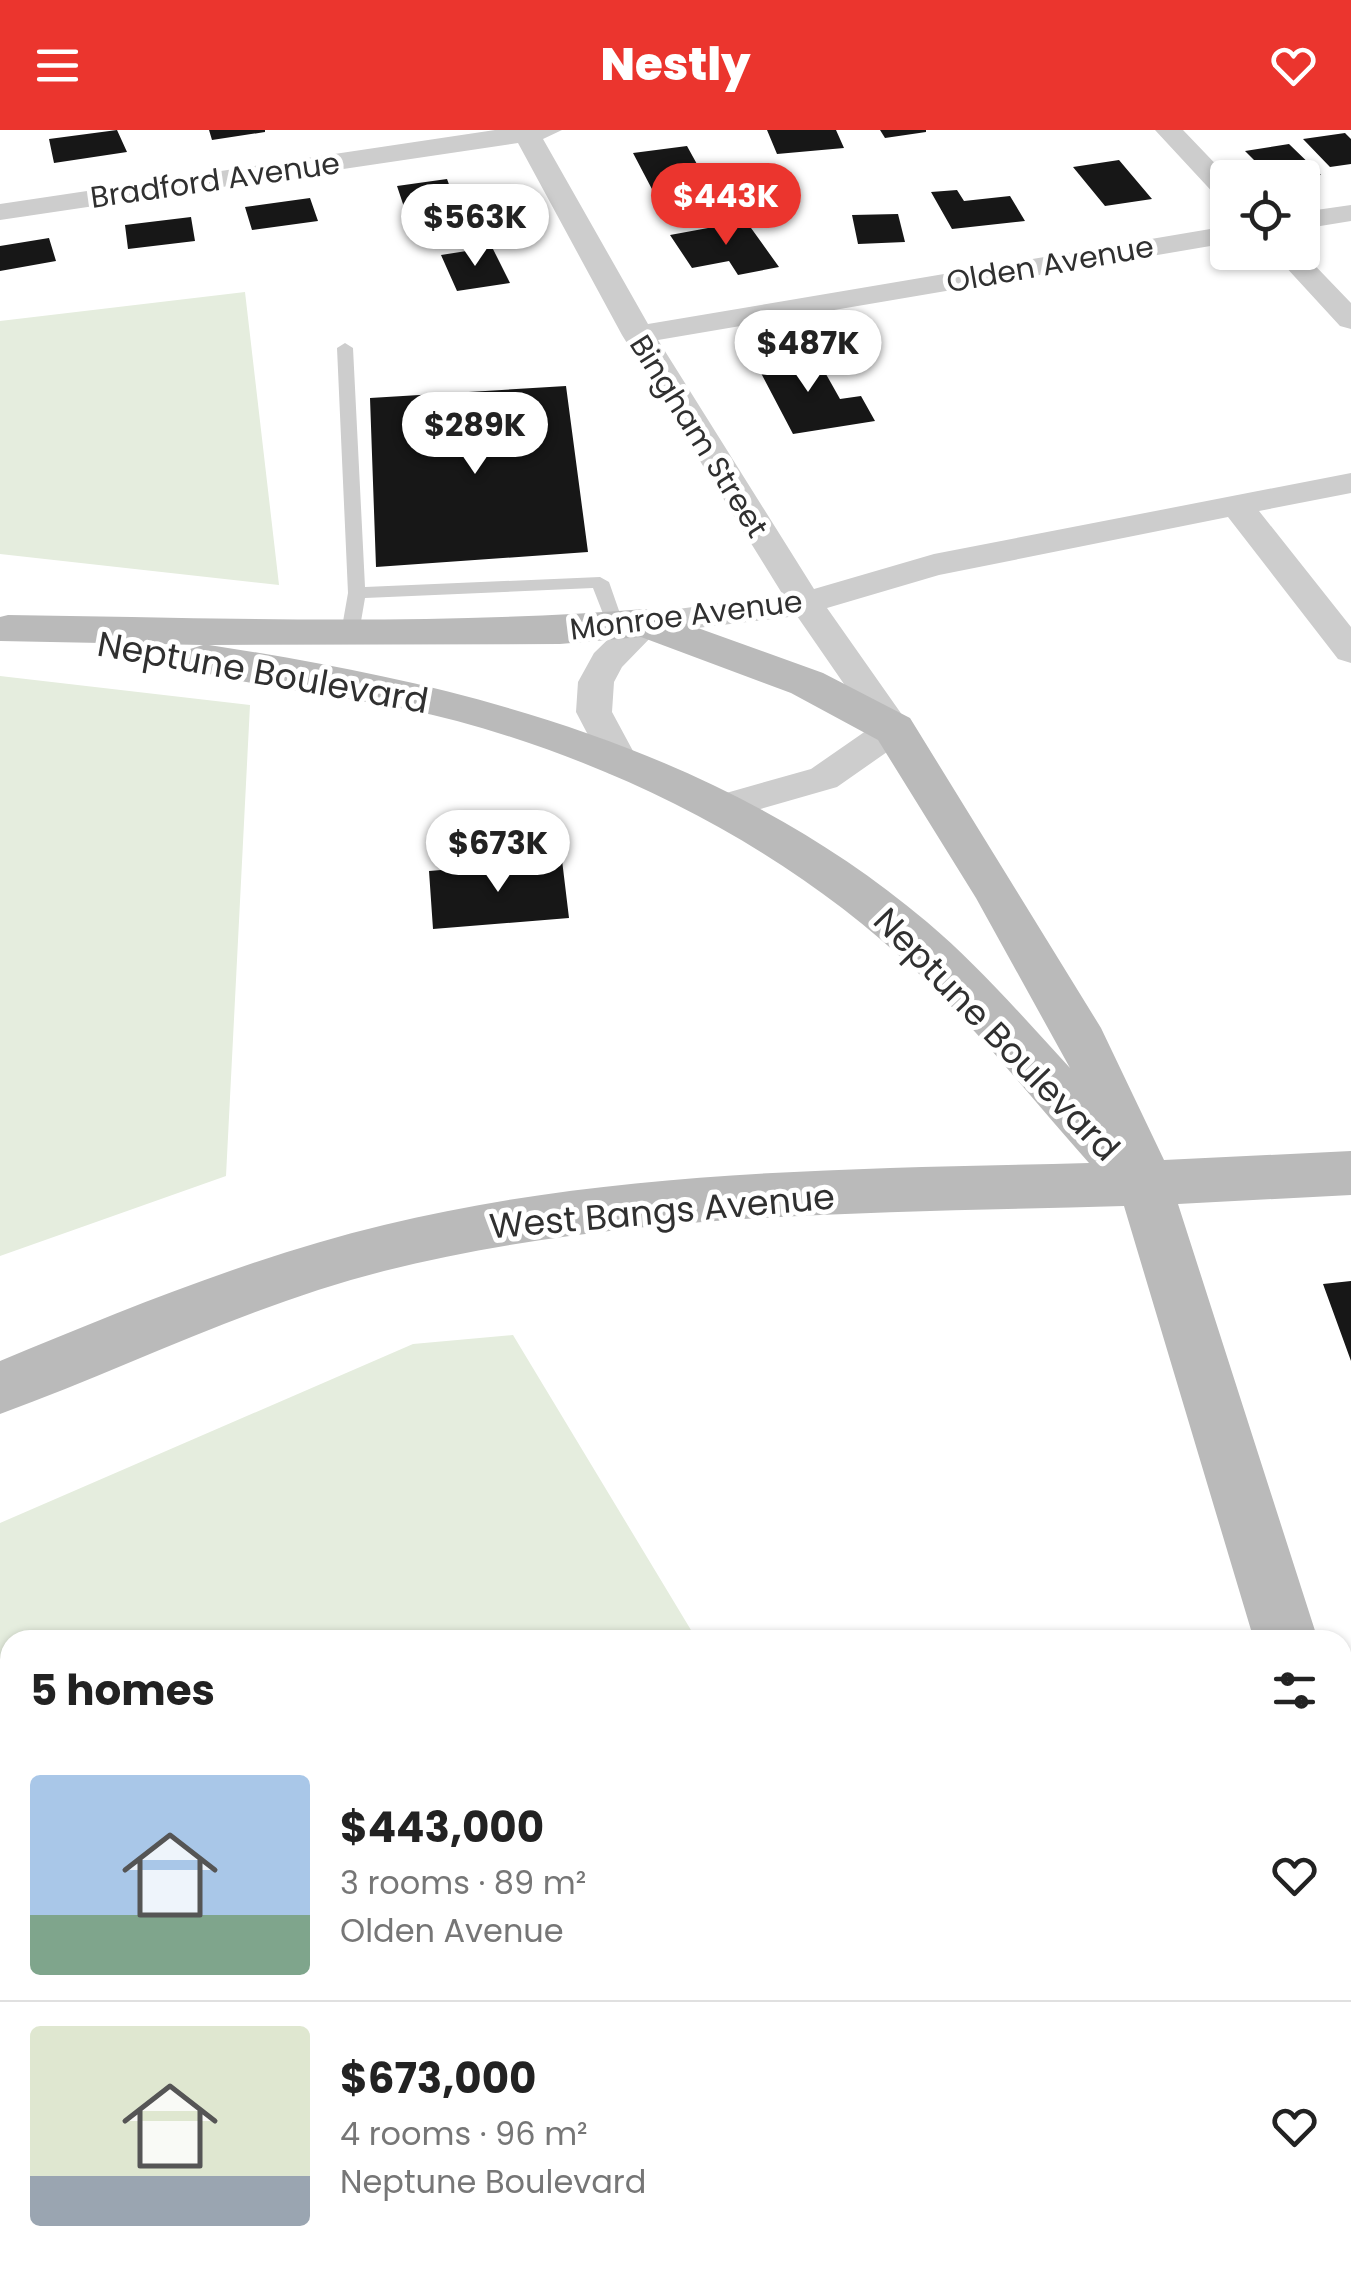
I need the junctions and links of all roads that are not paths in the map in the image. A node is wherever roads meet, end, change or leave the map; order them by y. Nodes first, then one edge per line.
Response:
1 (1168, 130) edge
2 (534, 131) edge
3 (1210, 173) edge
4 (0, 212) edge
5 (1351, 213) edge
6 (1320, 218) edge
7 (1210, 237) edge
8 (1303, 270) edge
9 (1351, 320) edge
10 (637, 335) junction
11 (344, 348) dead end
12 (1351, 483) edge
13 (1237, 506) junction
14 (802, 604) junction
15 (354, 613) junction
16 (630, 624) junction
17 (4, 628) edge
18 (1351, 651) edge
19 (894, 729) junction
20 (622, 764) junction
21 (718, 808) junction
22 (1351, 1173) edge
23 (1142, 1183) junction
24 (0, 1388) edge
25 (1283, 1630) edge

1 - 3 street
2 - 4 street, Bradford Avenue
2 - 10 street, Bingham Street
5 - 6 street
7 - 10 street, Olden Avenue
8 - 9 street
10 - 14 street, Bingham Street
11 - 15 lane
12 - 13 street, Monroe Avenue
13 - 14 street, Monroe Avenue
13 - 18 street
14 - 16 street, Monroe Avenue
14 - 19 street, Bingham Street
15 - 16 street, Monroe Avenue
15 - 17 street, Monroe Avenue
16 - 19 street
16 - 20 street
17 - 20 street, Neptune Boulevard
19 - 21 street
19 - 23 street, Bingham Street
20 - 21 street, Neptune Boulevard
21 - 23 street, Neptune Boulevard
22 - 23 street, West Bangs Avenue
23 - 24 street, West Bangs Avenue
23 - 25 street, Neptune Boulevard

